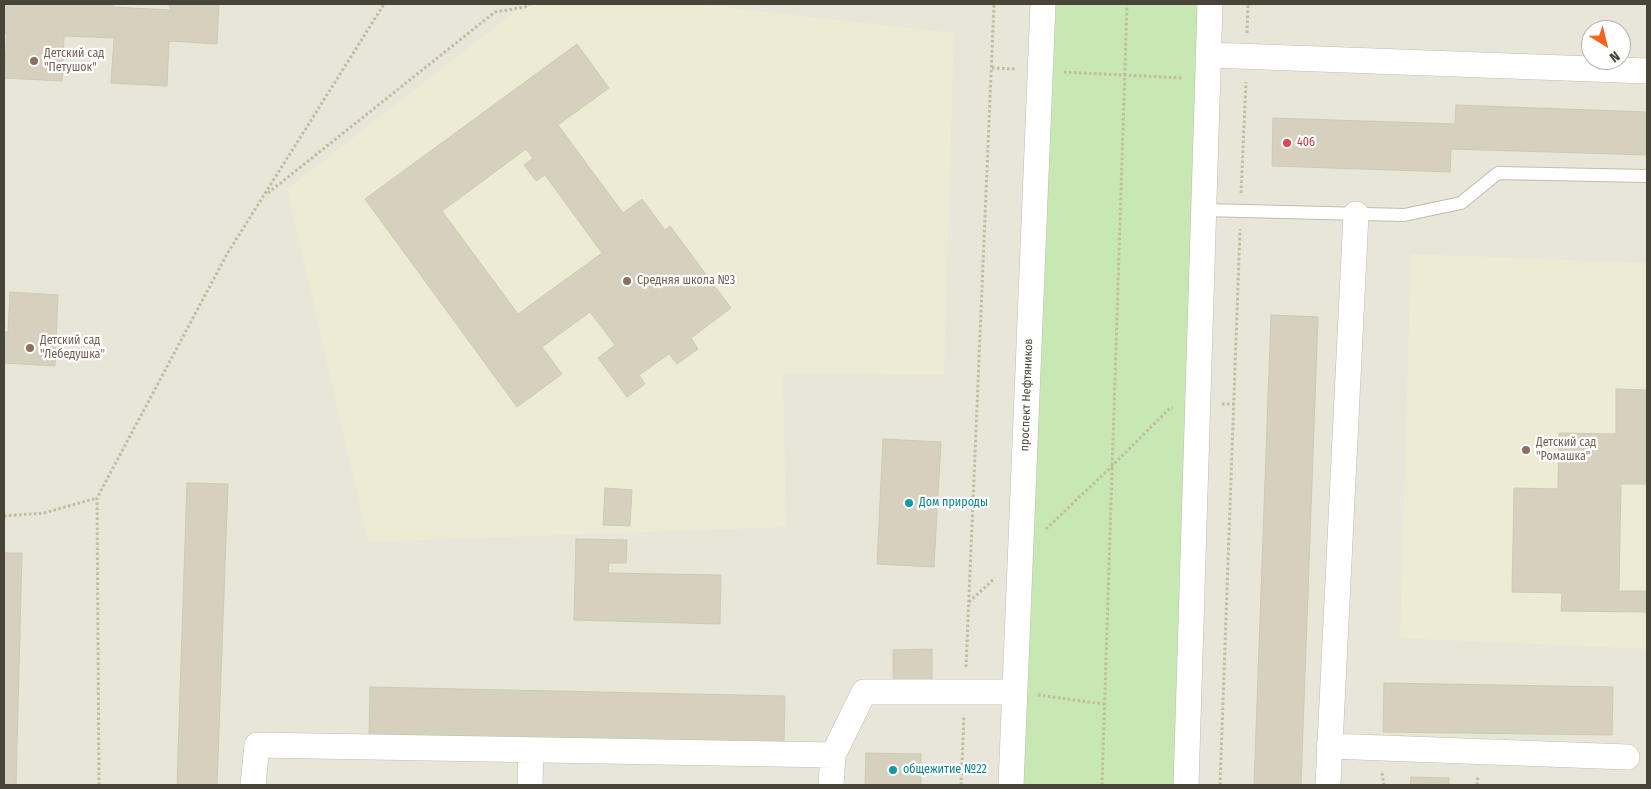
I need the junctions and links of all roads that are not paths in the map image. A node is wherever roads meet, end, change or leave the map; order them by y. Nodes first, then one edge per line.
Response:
1 (1043, 4) edge
2 (1210, 4) edge
3 (1209, 55) junction
4 (1647, 71) edge
5 (1647, 176) edge
6 (1204, 210) junction
7 (1356, 214) junction
8 (1015, 692) junction
9 (1329, 746) junction
10 (531, 750) junction
11 (833, 755) junction
12 (1627, 758) dead end
13 (253, 785) edge
14 (530, 785) edge
15 (831, 785) edge
16 (1011, 785) edge
17 (1186, 785) edge
18 (1328, 785) edge

1 - 8 street, проспект Нефтяников
2 - 3 street
3 - 4 street
3 - 6 street
5 - 7 lane
6 - 7 lane
6 - 17 street
7 - 9 street
8 - 11 street
8 - 16 street, проспект Нефтяников
9 - 12 street
9 - 18 street
10 - 11 street
10 - 13 street
10 - 14 street
11 - 15 street

